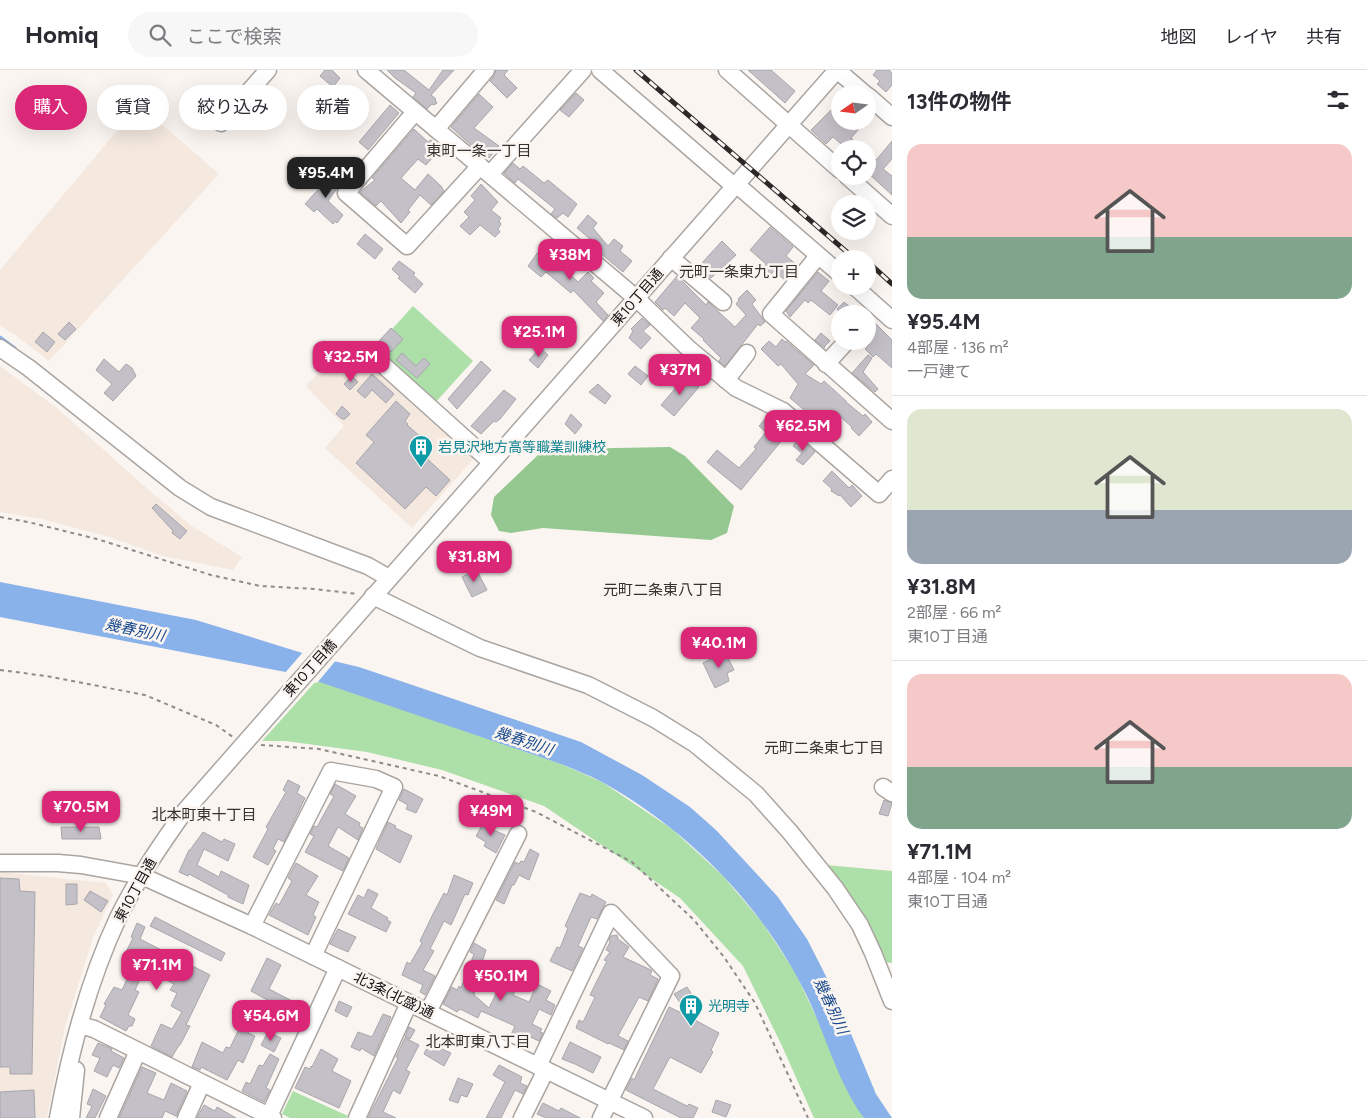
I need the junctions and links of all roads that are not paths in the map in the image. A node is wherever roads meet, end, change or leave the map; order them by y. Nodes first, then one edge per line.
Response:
1 (268, 70) edge
2 (366, 70) edge
3 (486, 70) edge
4 (583, 70) edge
5 (600, 70) edge
6 (727, 70) edge
7 (837, 70) edge
8 (255, 85) edge
9 (854, 85) edge
10 (876, 103) edge
11 (416, 112) junction
12 (892, 117) edge
13 (788, 125) junction
14 (436, 129) junction
15 (831, 162) edge
16 (485, 170) junction
17 (735, 185) junction
18 (857, 185) edge
19 (892, 216) edge
20 (818, 256) junction
21 (671, 258) junction
22 (831, 267) edge
23 (636, 298) junction
24 (724, 302) dead end
25 (876, 314) edge
26 (892, 320) edge
27 (0, 348) edge
28 (839, 350) edge
29 (747, 352) dead end
30 (372, 355) dead end
31 (826, 364) junction
32 (726, 380) junction
33 (892, 422) edge
34 (491, 462) junction
35 (892, 479) edge
36 (389, 578) junction
37 (373, 596) junction
38 (358, 614) joint
39 (262, 722) joint
40 (518, 834) dead end
41 (0, 863) edge
42 (142, 876) junction
43 (252, 926) junction
44 (313, 956) junction
45 (338, 968) junction
46 (886, 969) edge
47 (892, 1001) edge
48 (409, 1003) junction
49 (428, 1012) junction
50 (78, 1033) junction
51 (138, 1051) junction
52 (542, 1068) junction
53 (202, 1083) junction
54 (609, 1101) junction
55 (270, 1117) edge
56 (58, 1118) edge
57 (71, 1118) edge
58 (108, 1118) edge
59 (186, 1118) edge
60 (357, 1118) edge
61 (522, 1118) edge
62 (601, 1118) edge
63 (644, 1118) edge

1 - 8 street
2 - 11 street
3 - 14 street
4 - 16 street
5 - 17 street
6 - 13 street
7 - 9 street
7 - 13 street, 東10丁目通
10 - 12 street
11 - 14 street
11 - 16 street
13 - 15 street
13 - 17 street, 東10丁目通
14 - 16 street
16 - 23 street
17 - 20 street
17 - 21 street, 東10丁目通
18 - 19 street
20 - 22 street
20 - 31 street
21 - 23 street, 東10丁目通
21 - 24 street
23 - 32 street
23 - 34 street, 東10丁目通
25 - 26 street
27 - 36 street
28 - 31 street
29 - 32 street
30 - 34 street
31 - 33 street
32 - 35 street
34 - 36 street, 東10丁目通
36 - 37 street, 東10丁目通
37 - 38 street, 東10丁目通
37 - 46 street
38 - 39 street, 東10丁目橋
39 - 42 street, 東10丁目通
40 - 49 street
41 - 42 street, 北3条(北盛)通
42 - 43 street, 北3条(北盛)通
42 - 50 street, 東10丁目通
43 - 44 street, 北3条(北盛)通
43 - 44 street
44 - 45 street, 北3条(北盛)通
45 - 48 street, 北3条(北盛)通
45 - 55 street
46 - 47 street
48 - 49 street, 北3条(北盛)通
48 - 60 street
49 - 52 street, 北3条(北盛)通
50 - 51 street
50 - 56 street, 東10丁目通
50 - 57 street
51 - 53 street
51 - 58 street
52 - 54 street, 北3条(北盛)通
52 - 54 street
52 - 61 street
53 - 55 street
53 - 59 street
54 - 62 street
54 - 63 street, 北3条(北盛)通

